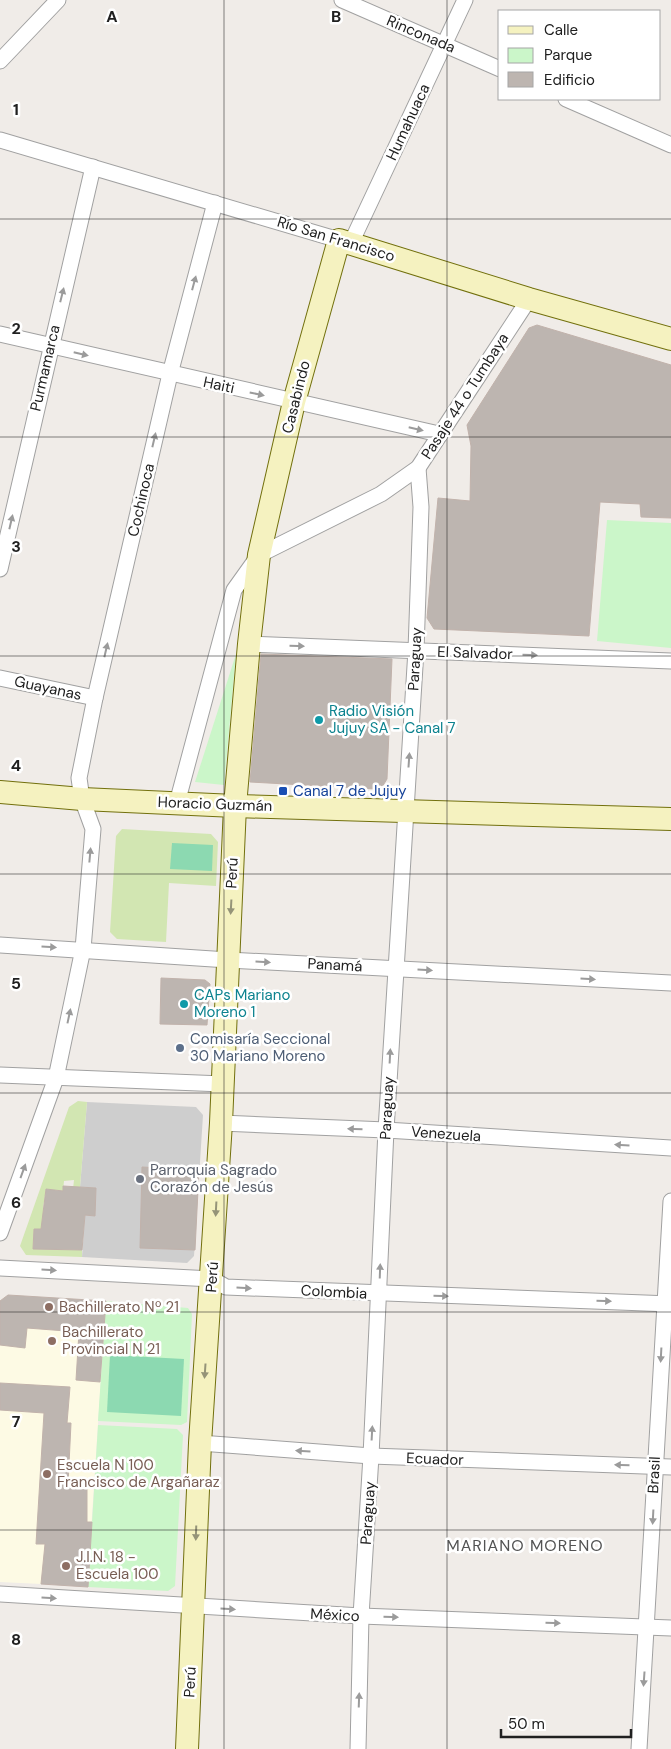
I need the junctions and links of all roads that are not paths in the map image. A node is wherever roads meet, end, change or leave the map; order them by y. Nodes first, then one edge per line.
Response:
1 (58, 0) edge
2 (342, 0) edge
3 (465, 0) edge
4 (445, 44) junction
5 (0, 61) edge
6 (498, 68) edge
7 (568, 100) edge
8 (0, 140) edge
9 (671, 145) edge
10 (93, 167) junction
11 (215, 203) junction
12 (345, 241) junction
13 (529, 299) junction
14 (0, 334) edge
15 (671, 339) edge
16 (50, 347) junction
17 (170, 374) junction
18 (294, 402) junction
19 (439, 434) junction
20 (418, 468) junction
21 (259, 555) junction
22 (0, 569) edge
23 (248, 644) junction
24 (416, 650) junction
25 (671, 660) edge
26 (0, 678) edge
27 (95, 698) junction
28 (0, 792) edge
29 (82, 798) junction
30 (177, 803) junction
31 (235, 806) junction
32 (406, 809) junction
33 (671, 818) edge
34 (0, 944) edge
35 (83, 950) junction
36 (228, 960) junction
37 (395, 969) junction
38 (671, 983) edge
39 (0, 1074) edge
40 (56, 1078) junction
41 (223, 1084) junction
42 (221, 1123) junction
43 (386, 1130) junction
44 (671, 1148) edge
45 (671, 1201) edge
46 (4, 1208) edge
47 (0, 1233) edge
48 (0, 1268) edge
49 (212, 1279) junction
50 (379, 1294) junction
51 (668, 1303) edge
52 (200, 1443) junction
53 (371, 1456) junction
54 (655, 1466) junction
55 (671, 1468) edge
56 (0, 1594) edge
57 (194, 1607) junction
58 (362, 1616) junction
59 (648, 1626) junction
60 (671, 1628) edge
61 (187, 1749) edge
62 (358, 1749) edge
63 (639, 1749) edge

1 - 5 street
2 - 4 street, Rinconada
3 - 4 street, Humahuaca
4 - 6 street, Rinconada
4 - 12 street, Humahuaca
7 - 9 street
8 - 10 street, Río San Francisco
10 - 11 street, Río San Francisco
16 -> 10 street, Purmamarca
11 - 12 street, Río San Francisco
17 -> 11 street, Cochinoca
12 - 13 main road, Río San Francisco
12 - 18 main road, Casabindo
13 - 15 main road, Río San Francisco
13 - 19 street, Pasaje 44 o Tumbaya
14 - 16 street, Haiti
16 -> 17 street, Haiti
22 -> 16 street, Purmamarca
17 -> 18 street, Haiti
27 -> 17 street, Cochinoca
18 -> 19 street, Haiti
18 - 21 main road, Casabindo
19 - 20 street, Pasaje 44 o Tumbaya
20 - 21 street, Pasaje 44 o Tumbaya
20 - 24 street, Paraguay
21 - 23 main road, Casabindo
21 - 30 street, Casabindo
23 -> 24 street, El Salvador
23 - 31 main road, Casabindo
24 -> 25 street, El Salvador
32 -> 24 street, Paraguay
26 - 27 street, Guayanas
27 - 29 street, Cochinoca
28 - 29 main road, Horacio Guzmán
29 - 30 main road, Horacio Guzmán
35 -> 29 street, Cochinoca
30 - 31 main road, Horacio Guzmán
31 - 32 main road, Horacio Guzmán
31 -> 36 main road, Perú
32 - 33 main road, Horacio Guzmán
32 - 37 street, Paraguay
34 -> 35 street, Panamá
35 - 36 street, Panamá
40 -> 35 street, Cochinoca
36 -> 37 street, Panamá
36 - 41 main road, Perú
37 -> 38 street, Panamá
43 -> 37 street, Paraguay
39 - 40 street
40 - 41 street
46 -> 40 street, Cochinoca
41 - 42 main road, Perú
43 -> 42 street, Venezuela
42 -> 49 main road, Perú
44 -> 43 street, Venezuela
50 -> 43 street, Paraguay
45 - 51 street, Brasil
46 - 47 street, Cochinoca
48 -> 49 street, Colombia
49 -> 50 street, Colombia
49 -> 52 main road, Perú
50 -> 51 street, Colombia
53 -> 50 street, Paraguay
51 -> 54 street, Brasil
53 -> 52 street, Ecuador
52 -> 57 main road, Perú
54 -> 53 street, Ecuador
53 - 58 street, Paraguay
54 - 55 street, Ecuador
54 -> 59 street, Brasil
56 -> 57 street, México
57 -> 58 street, México
57 - 61 main road, Perú
58 -> 59 street, México
62 -> 58 street, Paraguay
59 - 60 street, México
59 -> 63 street, Brasil

